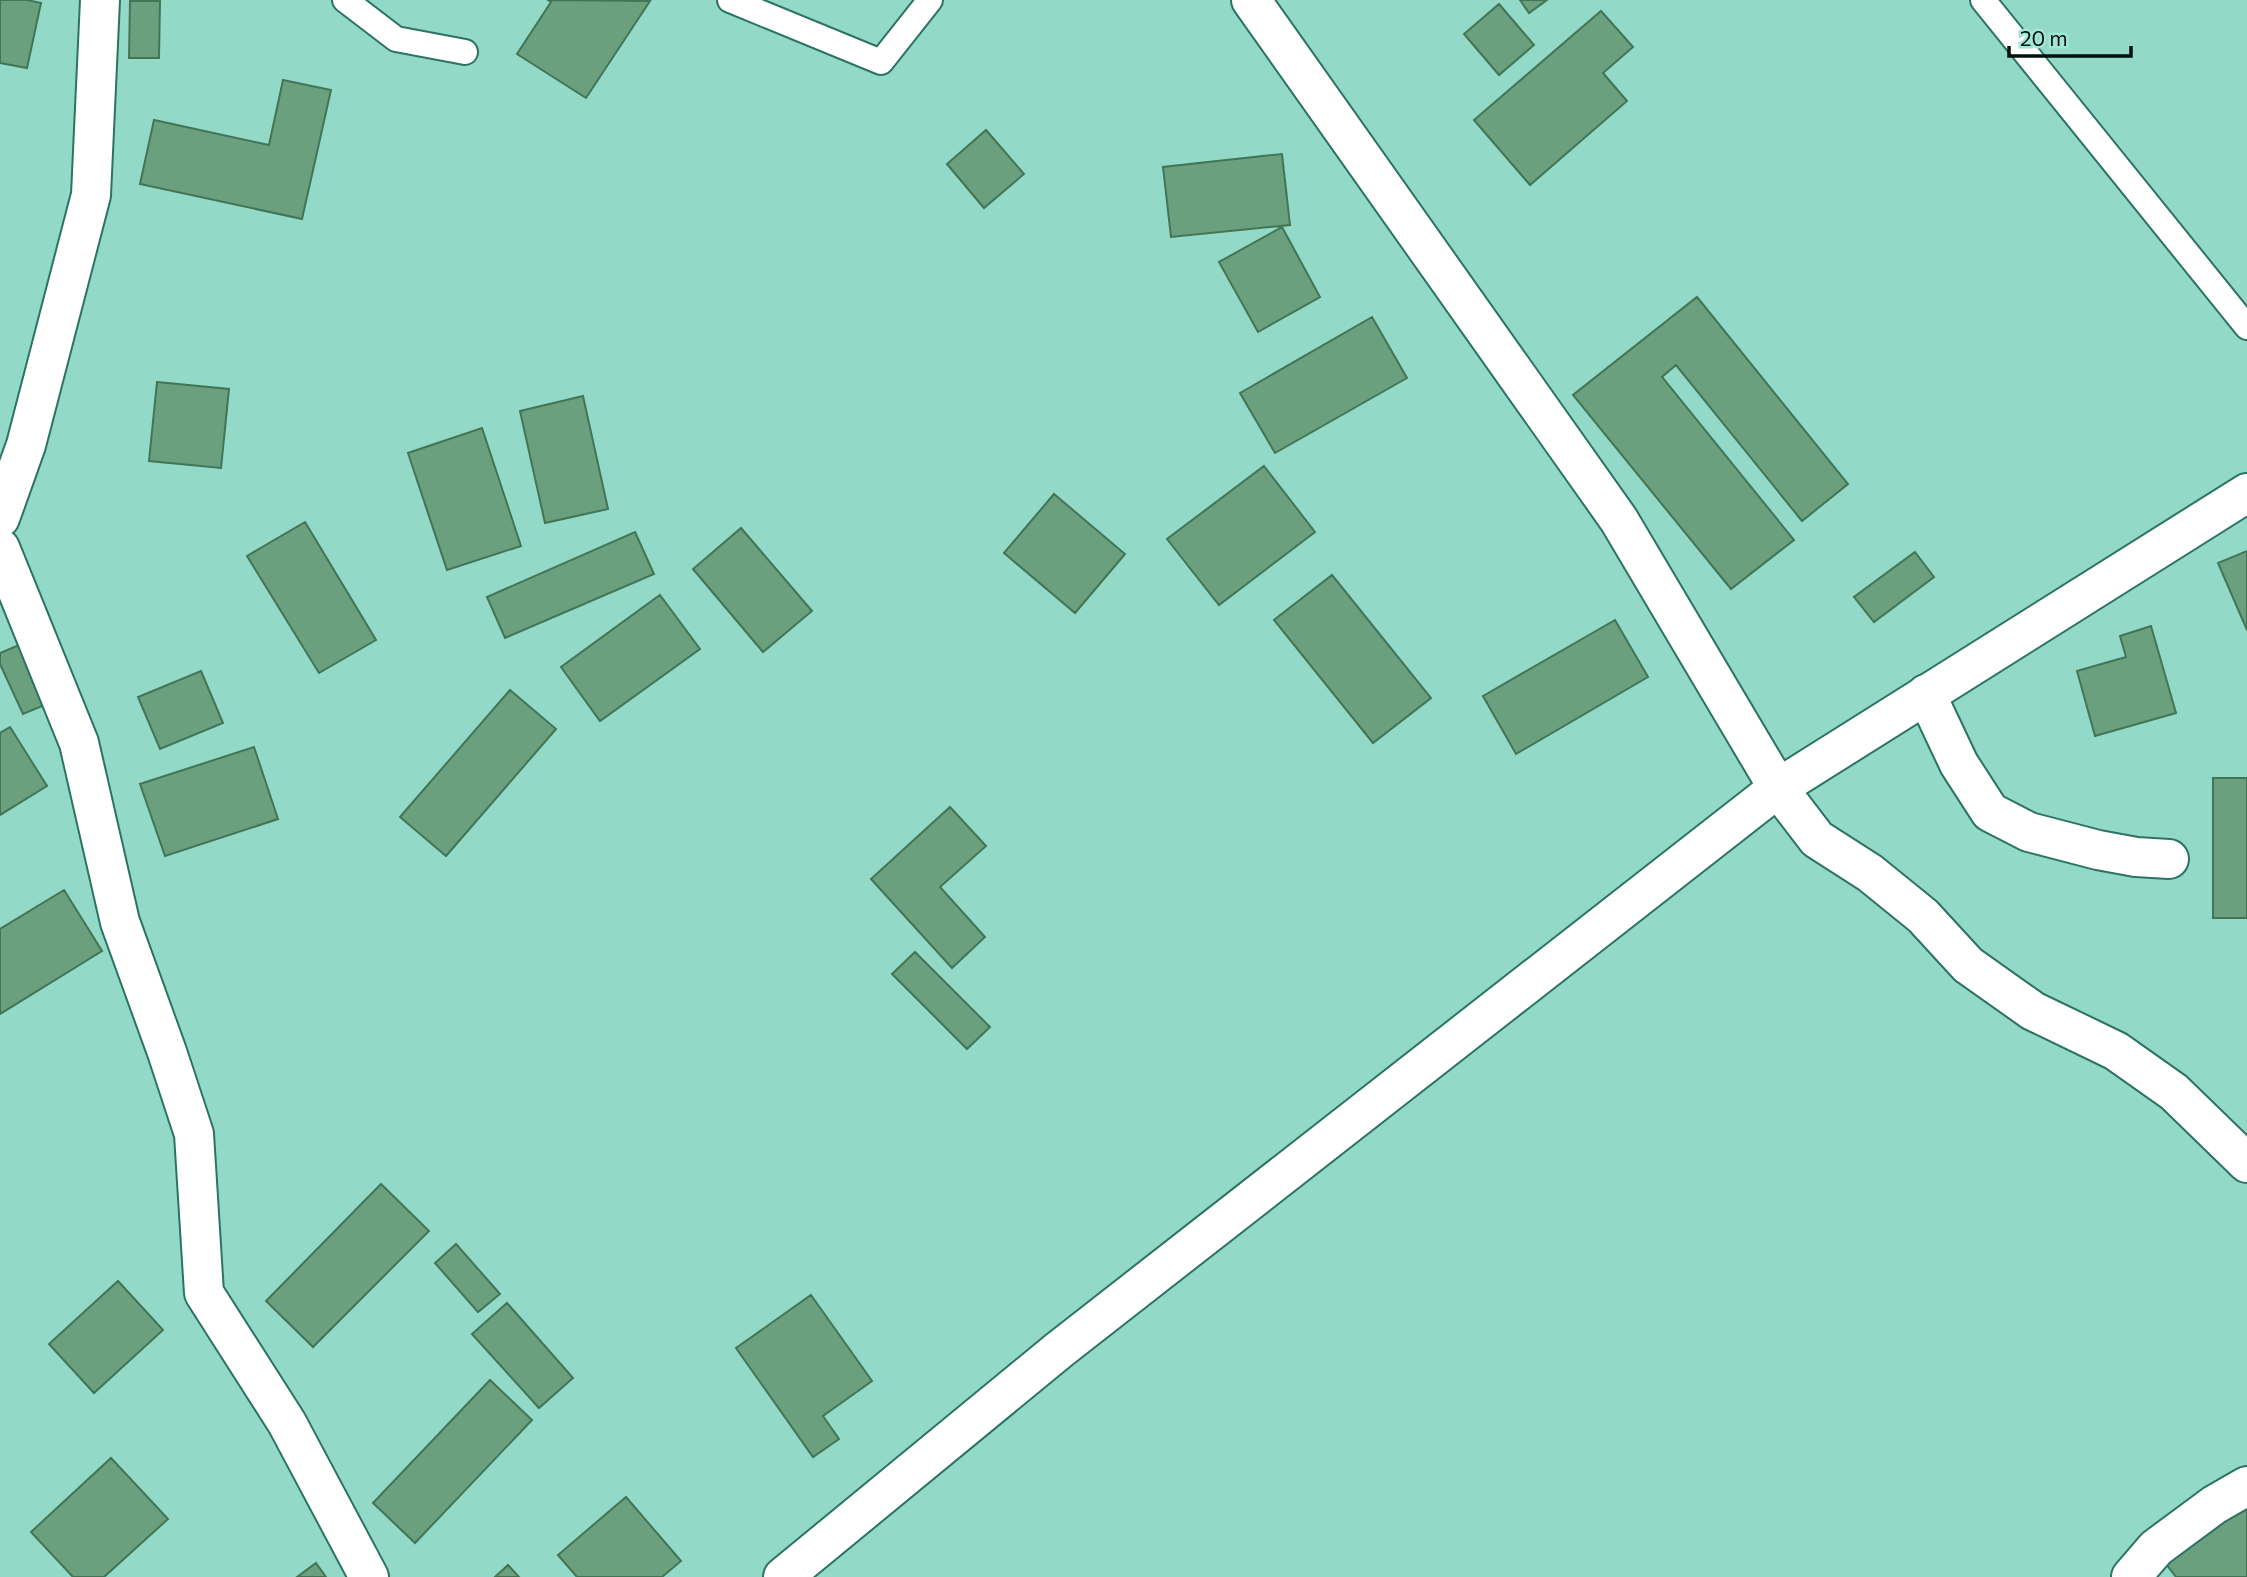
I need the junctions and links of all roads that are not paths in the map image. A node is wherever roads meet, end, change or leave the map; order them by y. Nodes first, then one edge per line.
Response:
1 (100, 0) edge
2 (345, 0) edge
3 (730, 0) edge
4 (930, 0) edge
5 (1251, 0) edge
6 (1983, 0) edge
7 (465, 52) dead end
8 (2247, 327) edge
9 (2247, 493) edge
10 (0, 518) edge
11 (0, 548) edge
12 (1926, 694) junction
13 (1777, 788) junction
14 (2169, 859) dead end
15 (2247, 1163) edge
16 (2247, 1486) edge
17 (369, 1577) edge
18 (783, 1577) edge
19 (2131, 1577) edge

1 - 10 street
2 - 7 lane
3 - 4 lane
5 - 13 street
6 - 8 lane
9 - 12 street
11 - 17 street
12 - 13 street
12 - 14 street
13 - 15 street
13 - 18 street
16 - 19 street

